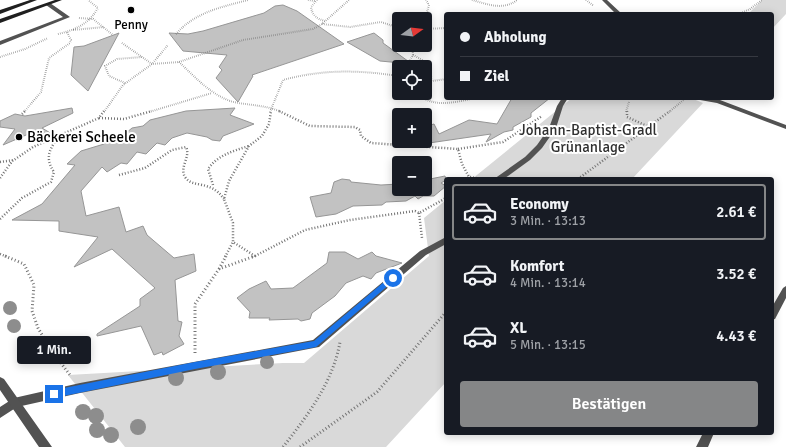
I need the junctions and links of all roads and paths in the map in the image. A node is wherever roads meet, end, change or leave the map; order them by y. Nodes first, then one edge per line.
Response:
1 (35, 0) edge
2 (60, 0) edge
3 (88, 0) edge
4 (248, 0) edge
5 (308, 0) edge
6 (349, 0) edge
7 (426, 0) edge
8 (472, 0) edge
9 (518, 0) edge
10 (604, 0) edge
11 (762, 0) edge
12 (316, 1) edge
13 (48, 4) junction
14 (0, 12) edge
15 (428, 12) edge
16 (617, 12) edge
17 (743, 12) edge
18 (93, 18) junction
19 (0, 21) edge
20 (325, 21) junction
21 (322, 24) junction
22 (392, 24) edge
23 (104, 27) junction
24 (432, 28) edge
25 (444, 28) edge
26 (72, 30) junction
27 (67, 32) junction
28 (176, 34) dead end
29 (56, 35) dead end
30 (113, 35) dead end
31 (51, 36) dead end
32 (0, 43) edge
33 (122, 43) dead end
34 (168, 45) dead end
35 (413, 52) edge
36 (413, 55) junction
37 (0, 57) edge
38 (142, 57) junction
39 (410, 60) edge
40 (422, 60) edge
41 (179, 62) junction
42 (152, 64) junction
43 (392, 75) edge
44 (444, 80) edge
45 (432, 82) edge
46 (125, 83) junction
47 (212, 93) junction
48 (425, 100) edge
49 (454, 100) edge
50 (564, 100) edge
51 (684, 100) edge
52 (712, 100) edge
53 (629, 102) dead end
54 (271, 107) junction
55 (559, 107) junction
56 (22, 114) dead end
57 (99, 118) junction
58 (650, 127) junction
59 (786, 127) edge
60 (60, 135) junction
61 (249, 146) junction
62 (458, 149) junction
63 (14, 160) junction
64 (0, 162) edge
65 (119, 175) dead end
66 (468, 177) edge
67 (501, 177) edge
68 (581, 177) edge
69 (0, 178) edge
70 (213, 185) junction
71 (224, 199) junction
72 (444, 199) edge
73 (419, 213) junction
74 (0, 219) edge
75 (444, 241) edge
76 (232, 242) junction
77 (422, 252) junction
78 (0, 254) edge
79 (256, 256) junction
80 (218, 269) junction
81 (786, 290) edge
82 (774, 312) edge
83 (444, 314) edge
84 (342, 322) junction
85 (195, 365) junction
86 (0, 382) edge
87 (80, 388) junction
88 (14, 403) junction
89 (0, 413) edge
90 (708, 435) edge
91 (46, 447) edge
92 (283, 447) edge
93 (300, 447) edge
94 (702, 447) edge

1 - 14 street
2 - 13 street
3 - 18 path
4 - 28 path
5 - 12 path
6 - 20 path
7 - 15 path
8 - 9 path
10 - 16 street
11 - 17 path
12 - 20 path
13 - 19 street
13 - 32 street
18 - 23 path
18 - 26 path
20 - 21 path
21 - 22 path
21 - 41 path
23 - 26 path
23 - 30 path
24 - 25 path
26 - 27 path
27 - 29 path
27 - 56 path
31 - 37 path
33 - 38 path
34 - 42 path
35 - 36 path
36 - 39 path
36 - 40 path
38 - 42 path
38 - 46 path
41 - 42 path
41 - 47 path
42 - 46 path
43 - 54 path
44 - 45 path
46 - 57 path
47 - 54 path
47 - 57 path
48 - 49 path
50 - 55 street
51 - 58 path
52 - 59 street
53 - 58 path
54 - 61 path
54 - 62 path
55 - 62 path
55 - 67 street
57 - 60 path
58 - 68 path
60 - 63 path
60 - 74 path
61 - 70 path
61 - 71 path
62 - 66 path
63 - 64 path
63 - 69 path
65 - 70 path
70 - 71 path
71 - 76 path
72 - 73 path
73 - 77 path
73 - 79 path
75 - 77 street
76 - 79 path
76 - 80 path
77 - 84 street
78 - 87 path
79 - 80 path
80 - 85 path
81 - 82 street
83 - 93 path
84 - 85 street
84 - 92 path
85 - 87 street
86 - 88 street
87 - 88 street
88 - 89 street
88 - 91 street
90 - 94 street

